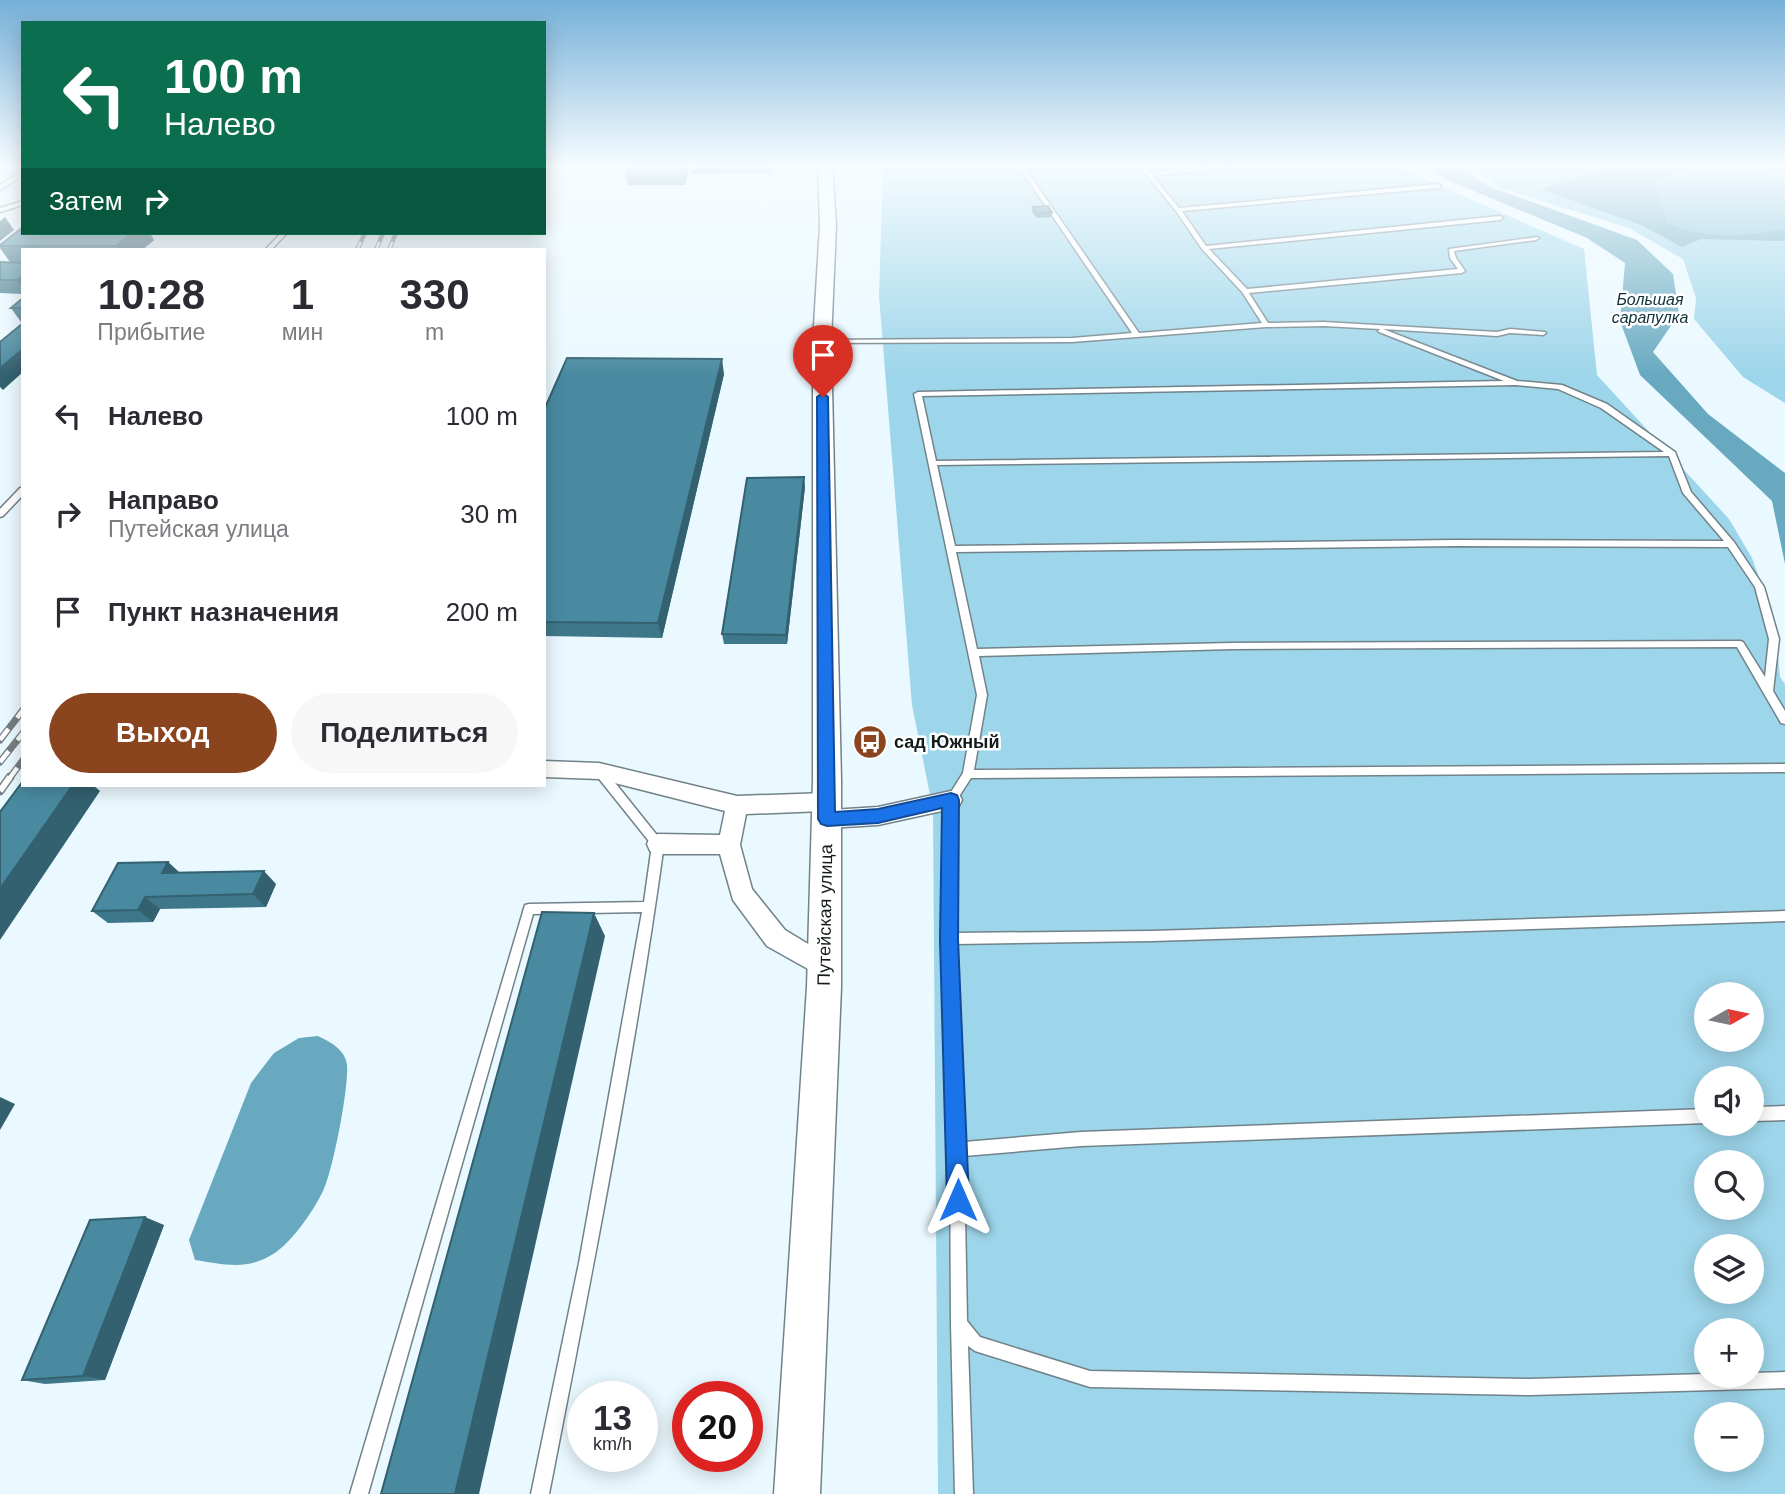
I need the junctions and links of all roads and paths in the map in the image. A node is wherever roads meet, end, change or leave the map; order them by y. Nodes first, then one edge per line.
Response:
1 (827, 237) edge
2 (1069, 237) edge
3 (1196, 237) edge
4 (1315, 237) edge
5 (1536, 238) dead end
6 (1204, 248) junction
7 (1245, 290) junction
8 (1266, 325) junction
9 (1368, 327) junction
10 (1543, 333) dead end
11 (1137, 335) junction
12 (822, 342) junction
13 (1516, 383) junction
14 (1672, 454) junction
15 (933, 463) junction
16 (21, 492) edge
17 (0, 514) edge
18 (1731, 544) junction
19 (951, 549) junction
20 (972, 653) junction
21 (1768, 691) junction
22 (1785, 720) edge
23 (1785, 768) edge
24 (546, 769) edge
25 (599, 771) junction
26 (968, 774) junction
27 (951, 800) junction
28 (737, 805) junction
29 (827, 810) junction
30 (658, 844) junction
31 (729, 845) junction
32 (649, 907) junction
33 (1785, 916) edge
34 (949, 939) junction
35 (824, 967) junction
36 (1785, 1113) edge
37 (1764, 1114) edge
38 (1694, 1116) edge
39 (957, 1150) junction
40 (959, 1324) junction
41 (1785, 1380) edge
42 (359, 1494) edge
43 (540, 1494) edge
44 (797, 1494) edge
45 (964, 1494) edge

1 - 12 main road, Путейская улица
2 - 11 lane
3 - 6 lane
4 - 6 lane
5 - 7 lane
6 - 7 lane
7 - 8 lane
8 - 9 lane
8 - 11 lane
9 - 10 lane
9 - 13 lane
11 - 12 lane
12 - 29 main road, Путейская улица
13 - 14 lane
13 - 15 lane
14 - 15 lane
14 - 18 lane
15 - 19 lane
16 - 17 lane
18 - 19 lane
18 - 21 lane
19 - 20 lane
20 - 21 lane
20 - 26 lane
21 - 22 lane
23 - 26 lane
24 - 25 street
25 - 28 street
25 - 30 lane
26 - 27 lane
27 - 29 street
27 - 34 lane
28 - 29 street
28 - 31 street
29 - 35 main road, Путейская улица
30 - 31 street
30 - 32 lane
31 - 35 street
32 - 42 lane
32 - 43 lane
33 - 34 lane
34 - 39 lane
35 - 44 main road, Путейская улица
36 - 37 lane
38 - 39 lane
39 - 40 lane
40 - 41 lane
40 - 45 lane

